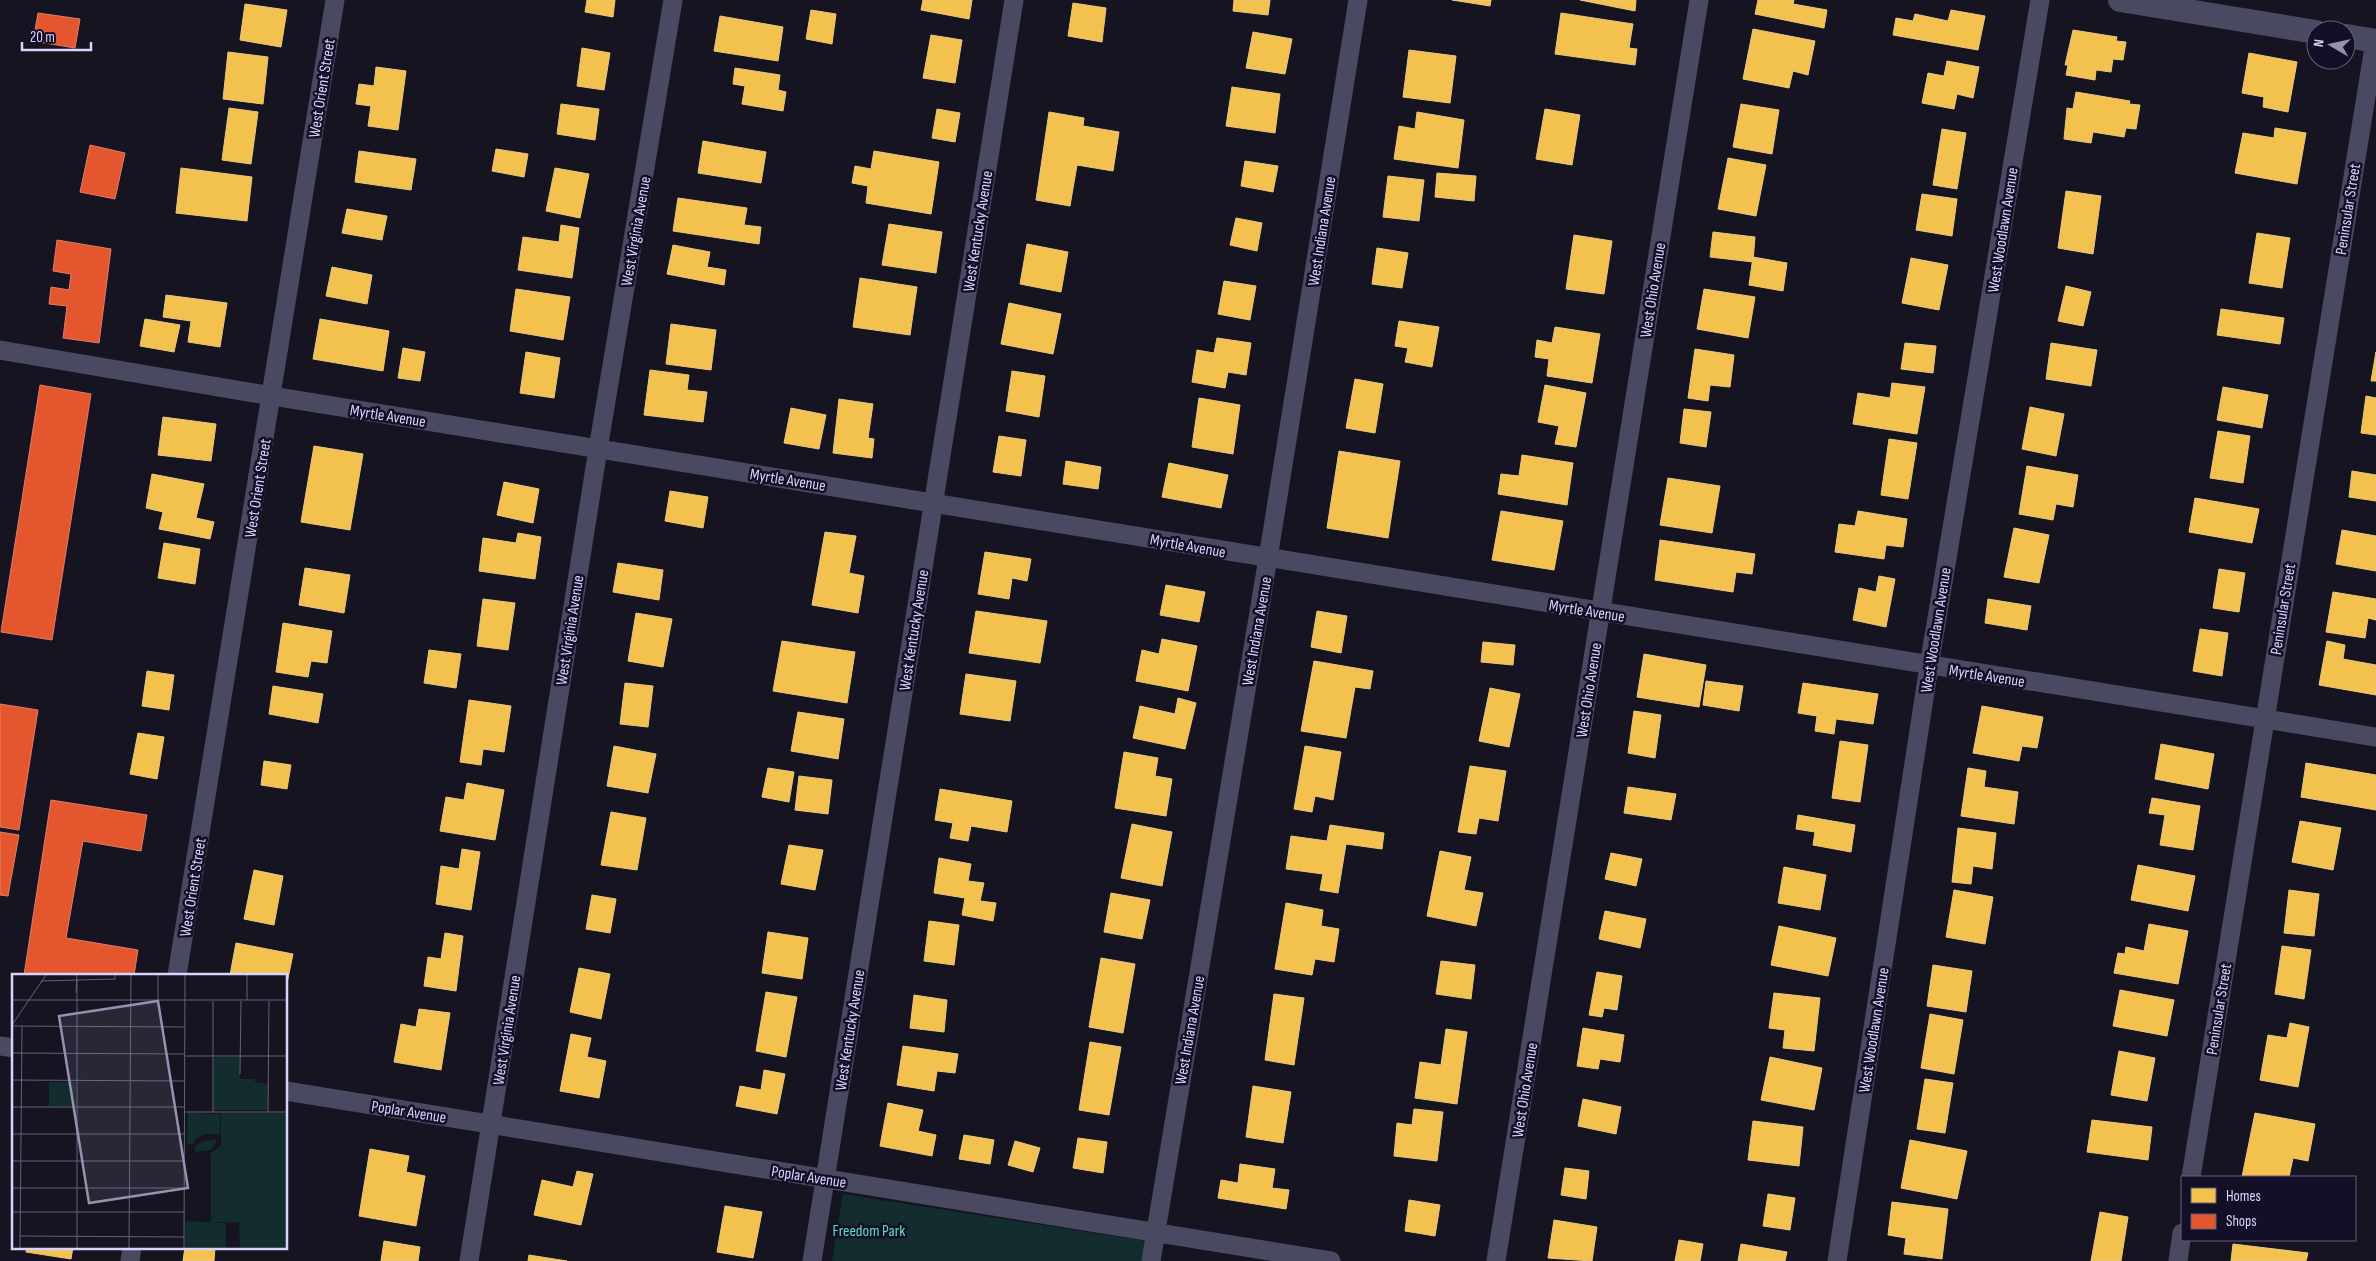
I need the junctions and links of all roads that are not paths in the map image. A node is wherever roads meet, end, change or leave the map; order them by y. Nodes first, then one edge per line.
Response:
1 (335, 0) edge
2 (673, 0) edge
3 (1014, 0) edge
4 (1358, 0) edge
5 (1698, 0) edge
6 (2040, 0) edge
7 (2120, 0) edge
8 (2306, 30) edge
9 (2356, 38) edge
10 (2376, 41) edge
11 (0, 350) edge
12 (272, 396) junction
13 (598, 449) junction
14 (933, 502) junction
15 (1268, 558) junction
16 (1600, 612) junction
17 (1929, 666) junction
18 (2264, 718) junction
19 (2376, 737) edge
20 (178, 974) edge
21 (288, 1092) edge
22 (491, 1124) junction
23 (2191, 1176) edge
24 (826, 1179) junction
25 (1155, 1233) junction
26 (2181, 1241) edge
27 (132, 1248) edge
28 (130, 1261) edge
29 (469, 1261) edge
30 (812, 1261) edge
31 (1150, 1261) edge
32 (1331, 1261) edge
33 (1496, 1261) edge
34 (1837, 1261) edge
35 (2178, 1261) edge

1 - 12 street, West Orient Street
2 - 13 street, West Virginia Avenue
3 - 14 street, West Kentucky Avenue
4 - 15 street, West Indiana Avenue
5 - 16 street, West Ohio Avenue
6 - 17 street, West Woodlawn Avenue
7 - 8 street
9 - 10 street
10 - 18 street, Peninsular Street
11 - 12 street, Myrtle Avenue
12 - 13 street, Myrtle Avenue
12 - 20 street, West Orient Street
13 - 14 street, Myrtle Avenue
13 - 22 street, West Virginia Avenue
14 - 15 street, Myrtle Avenue
14 - 24 street, West Kentucky Avenue
15 - 16 street, Myrtle Avenue
15 - 25 street, West Indiana Avenue
16 - 17 street, Myrtle Avenue
16 - 33 street, West Ohio Avenue
17 - 18 street, Myrtle Avenue
17 - 34 street, West Woodlawn Avenue
18 - 19 street, Myrtle Avenue
18 - 23 street, Peninsular Street
21 - 22 street, Poplar Avenue
22 - 24 street, Poplar Avenue
22 - 29 street, West Virginia Avenue
24 - 25 street, Poplar Avenue
24 - 30 street, West Kentucky Avenue
25 - 31 street, West Indiana Avenue
25 - 32 street, Poplar Avenue
26 - 35 street
27 - 28 street

